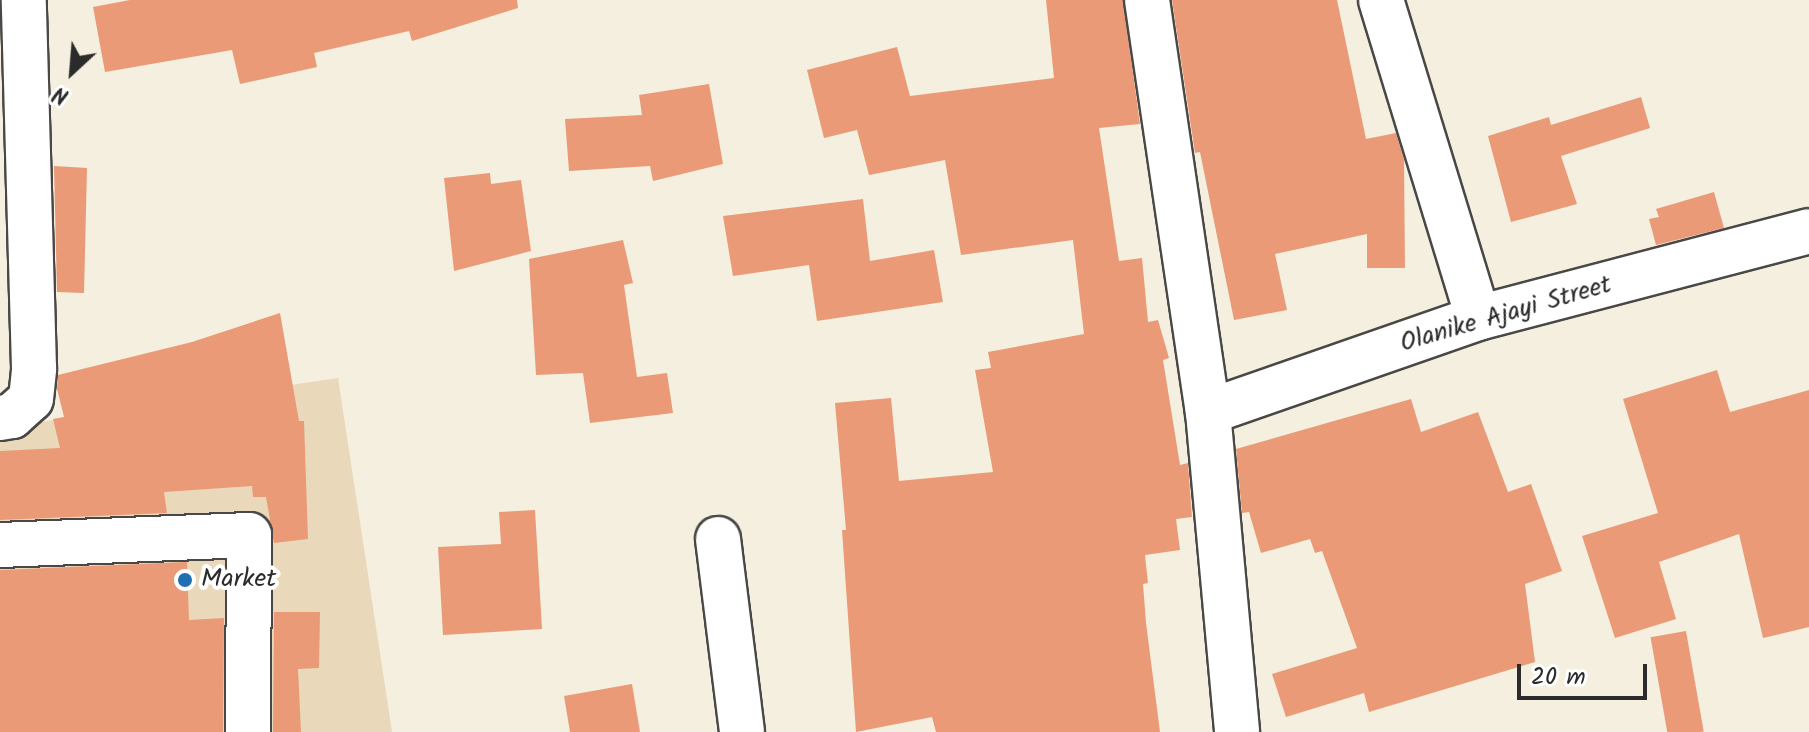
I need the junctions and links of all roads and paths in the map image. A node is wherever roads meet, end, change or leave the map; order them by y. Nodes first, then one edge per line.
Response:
1 (24, 0) edge
2 (1147, 0) edge
3 (1381, 0) edge
4 (1809, 231) edge
5 (1478, 318) junction
6 (1208, 412) junction
7 (0, 418) edge
8 (718, 539) dead end
9 (0, 545) edge
10 (248, 732) edge
11 (742, 732) edge
12 (1237, 732) edge

1 - 7 street
2 - 6 street
3 - 5 street
4 - 5 street, Olanike Ajayi Street
5 - 6 street, Olanike Ajayi Street
6 - 12 street
8 - 11 street
9 - 10 street

